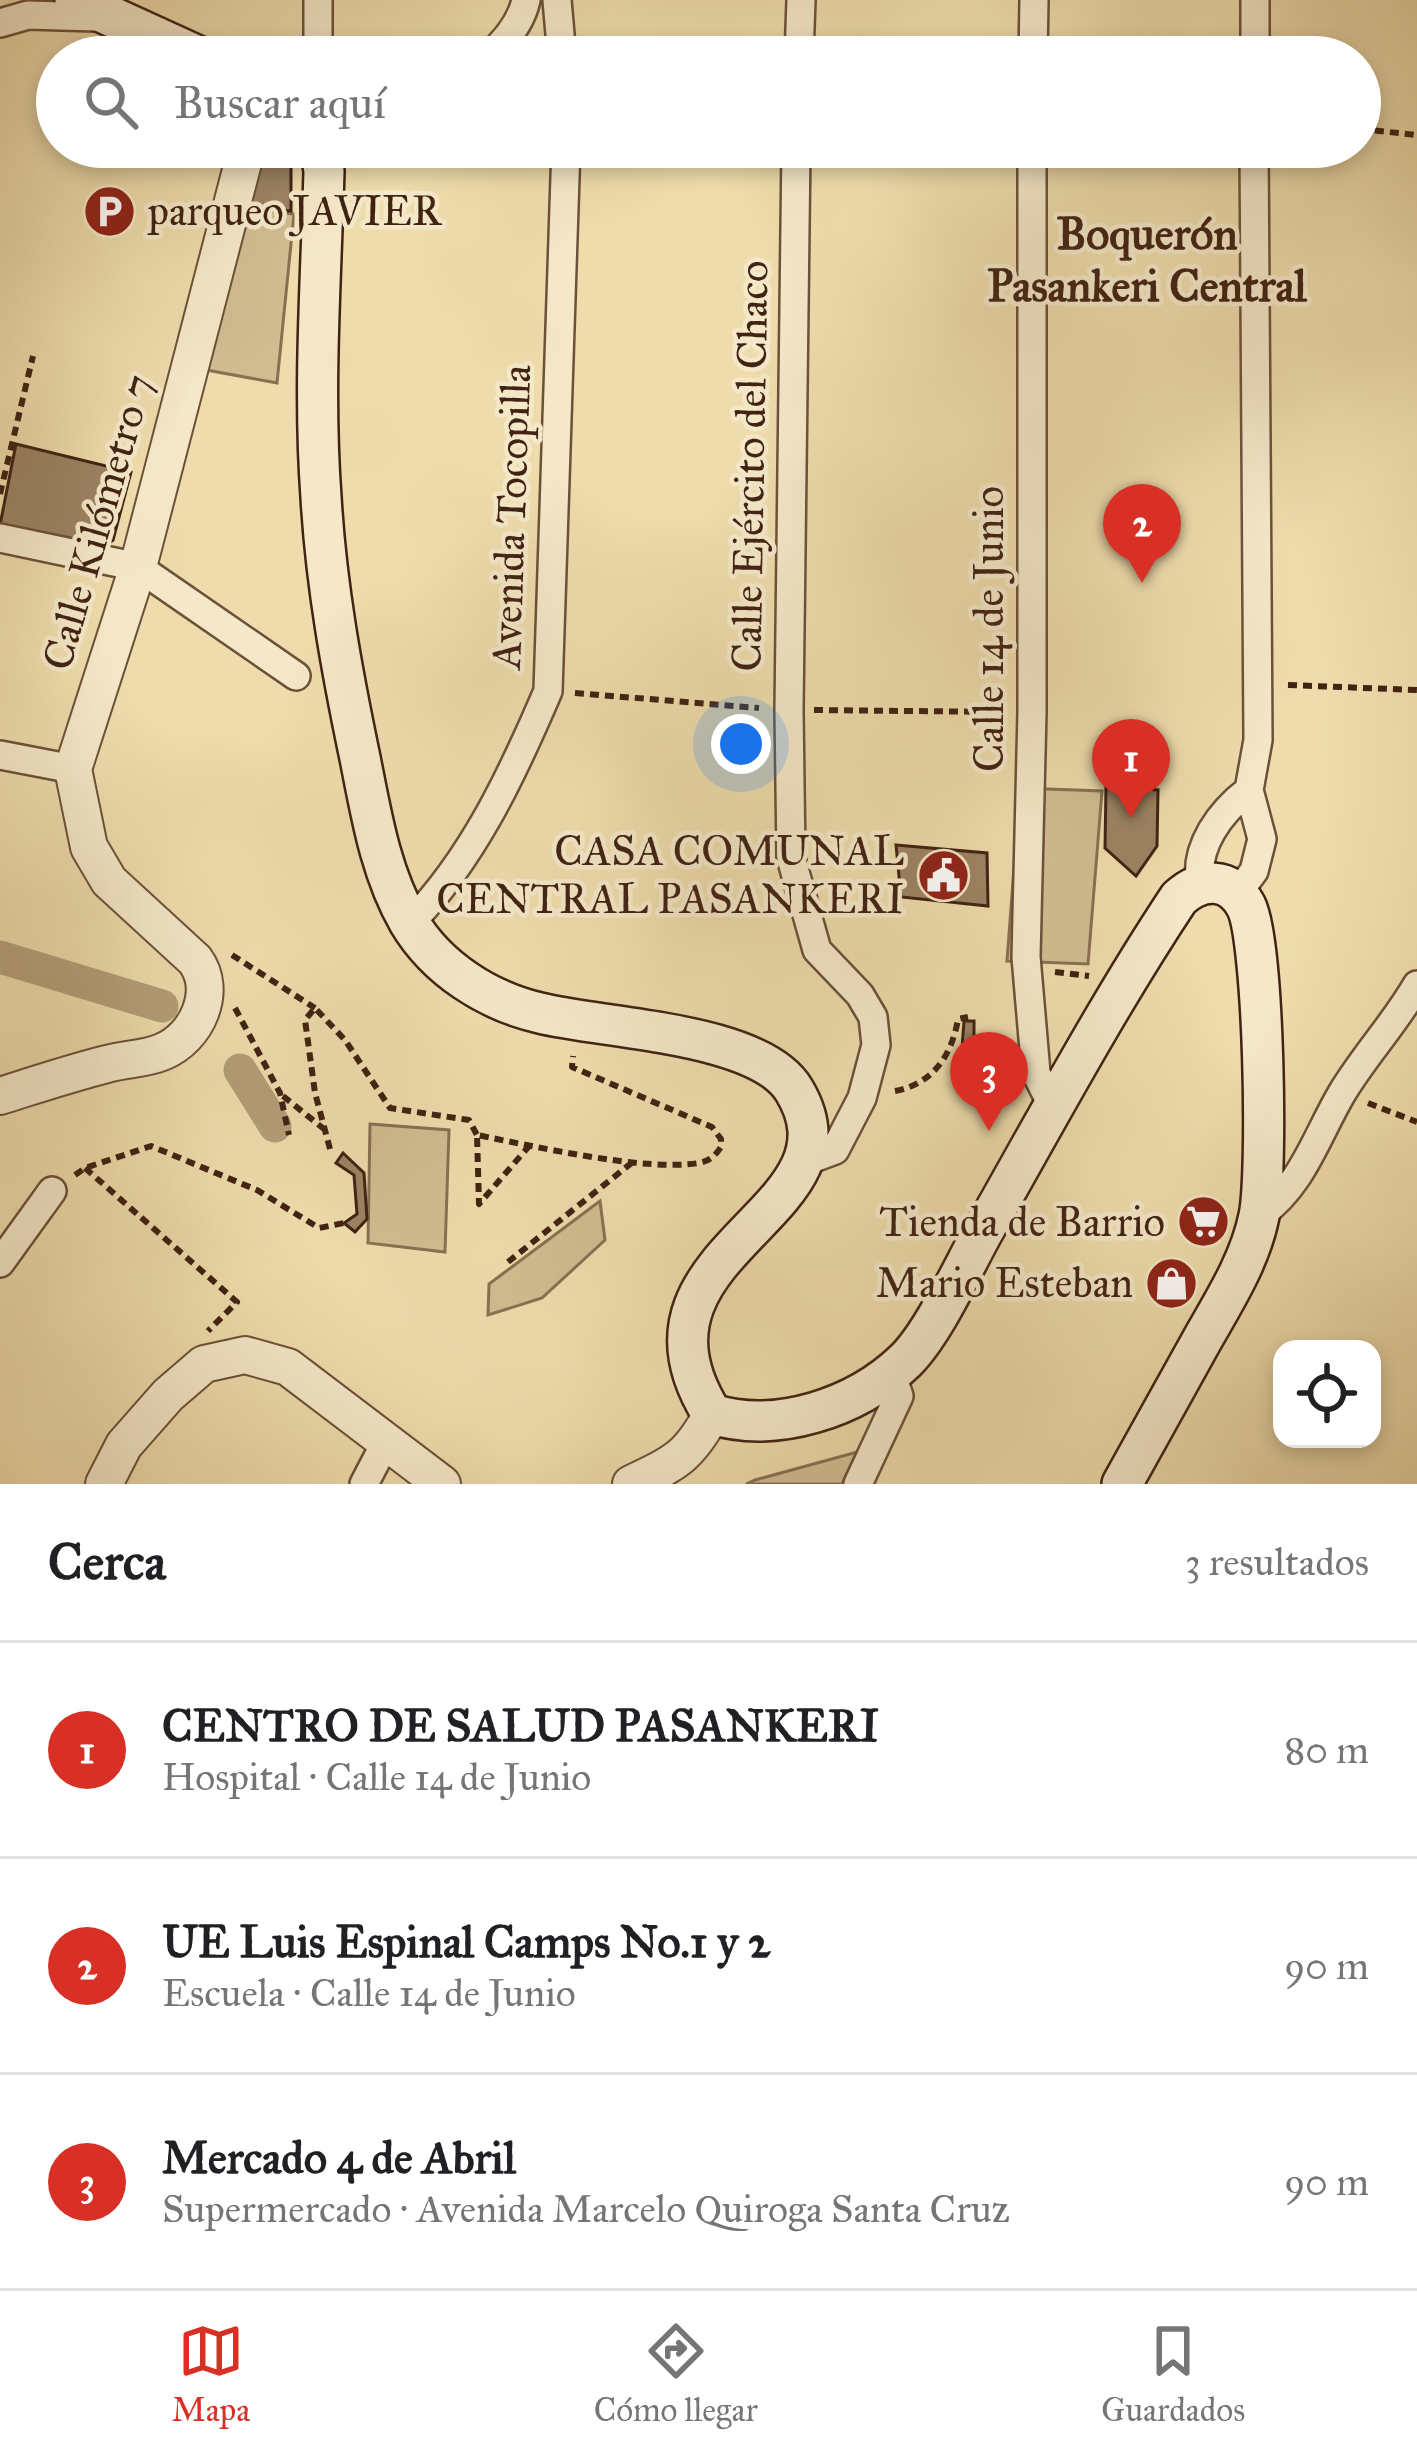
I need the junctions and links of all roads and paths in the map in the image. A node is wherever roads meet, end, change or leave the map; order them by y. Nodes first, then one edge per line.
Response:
1 (75, 0) edge
2 (318, 0) edge
3 (526, 0) edge
4 (557, 0) edge
5 (801, 0) edge
6 (1034, 0) edge
7 (1256, 0) edge
8 (111, 19) junction
9 (0, 22) edge
10 (151, 36) edge
11 (318, 36) edge
12 (508, 36) edge
13 (560, 36) edge
14 (800, 36) edge
15 (1033, 36) edge
16 (1255, 36) edge
17 (1381, 131) edge
18 (1417, 135) edge
19 (242, 168) edge
20 (324, 168) edge
21 (565, 168) edge
22 (796, 168) edge
23 (1032, 168) edge
24 (1254, 168) edge
25 (33, 356) dead end
26 (0, 494) edge
27 (0, 538) edge
28 (138, 567) junction
29 (296, 676) dead end
30 (1255, 683) junction
31 (1417, 690) edge
32 (0, 755) edge
33 (73, 769) junction
34 (1249, 790) junction
35 (1218, 889) junction
36 (410, 923) junction
37 (1417, 985) edge
38 (206, 994) junction
39 (968, 1017) dead end
40 (576, 1022) junction
41 (1342, 1092) junction
42 (280, 1094) junction
43 (0, 1096) edge
44 (862, 1098) junction
45 (1053, 1107) junction
46 (1417, 1123) edge
47 (325, 1129) junction
48 (289, 1135) dead end
49 (477, 1135) junction
50 (530, 1145) junction
51 (330, 1149) dead end
52 (634, 1161) junction
53 (803, 1162) junction
54 (52, 1191) dead end
55 (1259, 1216) junction
56 (344, 1223) dead end
57 (508, 1262) dead end
58 (0, 1263) edge
59 (204, 1364) junction
60 (891, 1372) junction
61 (712, 1414) junction
62 (387, 1440) junction
63 (104, 1484) edge
64 (364, 1484) edge
65 (442, 1484) edge
66 (631, 1484) edge
67 (858, 1484) edge
68 (1122, 1484) edge

1 - 8 main road
2 - 11 street
3 - 12 street
4 - 13 street
5 - 14 street
6 - 15 street
7 - 16 street
8 - 9 street
8 - 10 main road
17 - 18 path
19 - 28 street, Calle Kilómetro 7
20 - 36 main road
21 - 36 street, Avenida Tocopilla
22 - 44 street, Calle Ejército del Chaco
23 - 45 street, Calle 14 de Junio
24 - 30 street
25 - 26 path
27 - 28 street
28 - 29 street
28 - 33 street, Calle Kilómetro 7
30 - 31 path
30 - 34 street
32 - 33 street
33 - 38 street, Calle Kilómetro 7
34 - 35 street
34 - 35 street
35 - 45 main road
35 - 55 main road
36 - 40 main road
37 - 41 street
38 - 42 path
38 - 43 street
39 - 44 path
40 - 52 path
40 - 53 main road
41 - 46 path
41 - 55 street
42 - 47 path
42 - 48 path
44 - 53 street, Calle Ejército del Chaco
45 - 60 main road
47 - 49 path
47 - 51 path
49 - 50 path
49 - 50 path
50 - 52 path
52 - 57 path
53 - 61 main road
54 - 58 street
55 - 68 main road
56 - 59 path
59 - 62 street
59 - 63 street
60 - 61 main road
60 - 67 street
61 - 66 street
62 - 64 street
62 - 65 street

